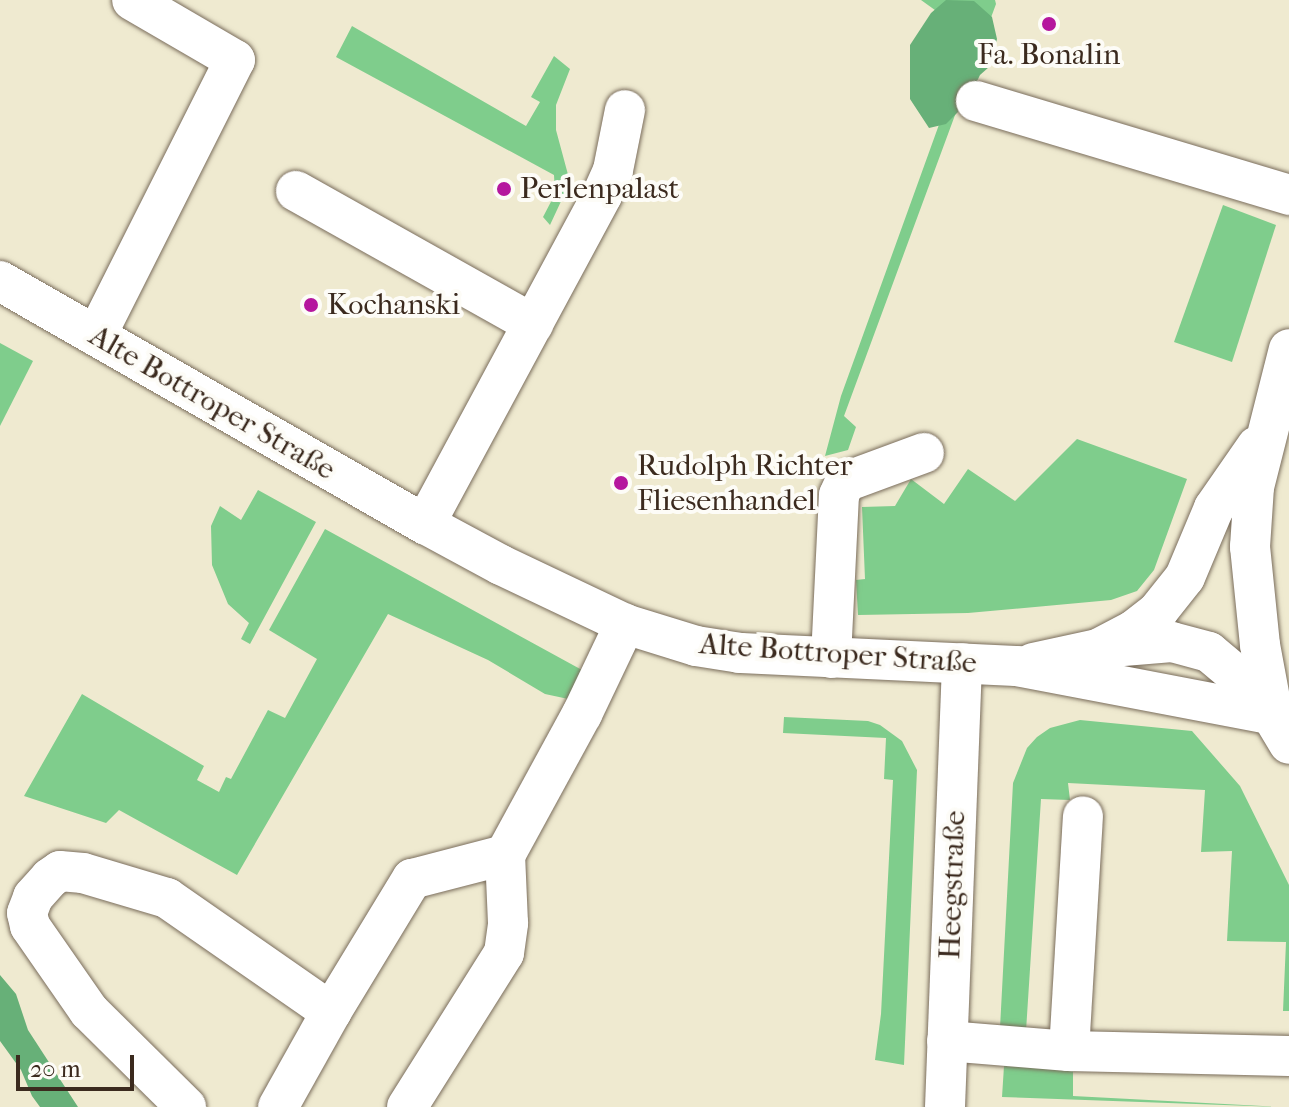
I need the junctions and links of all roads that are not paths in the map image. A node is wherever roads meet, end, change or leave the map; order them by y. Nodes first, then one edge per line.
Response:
1 (132, 0) edge
2 (976, 101) dead end
3 (625, 110) dead end
4 (296, 191) dead end
5 (1289, 195) edge
6 (0, 281) edge
7 (533, 324) junction
8 (96, 336) junction
9 (1289, 349) edge
10 (1265, 434) junction
11 (924, 453) dead end
12 (425, 524) junction
13 (625, 624) junction
14 (1098, 649) junction
15 (831, 658) junction
16 (962, 663) junction
17 (1017, 666) junction
18 (1281, 730) edge
19 (1083, 816) dead end
20 (505, 855) junction
21 (331, 1012) junction
22 (947, 1041) junction
23 (1069, 1051) junction
24 (1289, 1056) edge
25 (186, 1107) edge
26 (278, 1107) edge
27 (407, 1107) edge
28 (945, 1107) edge

1 - 8 street
2 - 5 street
3 - 7 street
4 - 7 street
6 - 8 street, Alte Bottroper Straße
7 - 12 street
8 - 12 street, Alte Bottroper Straße
9 - 10 street
10 - 14 street
10 - 18 street
11 - 15 street
12 - 13 street, Alte Bottroper Straße
13 - 15 street, Alte Bottroper Straße
13 - 20 street
14 - 17 street
14 - 18 street
15 - 16 street, Alte Bottroper Straße
16 - 17 street, Alte Bottroper Straße
16 - 22 street, Heegstraße
17 - 18 street, Alte Bottroper Straße
19 - 23 street
20 - 21 street
20 - 27 street
21 - 25 street
21 - 26 street
22 - 23 street
22 - 28 street, Heegstraße
23 - 24 street

